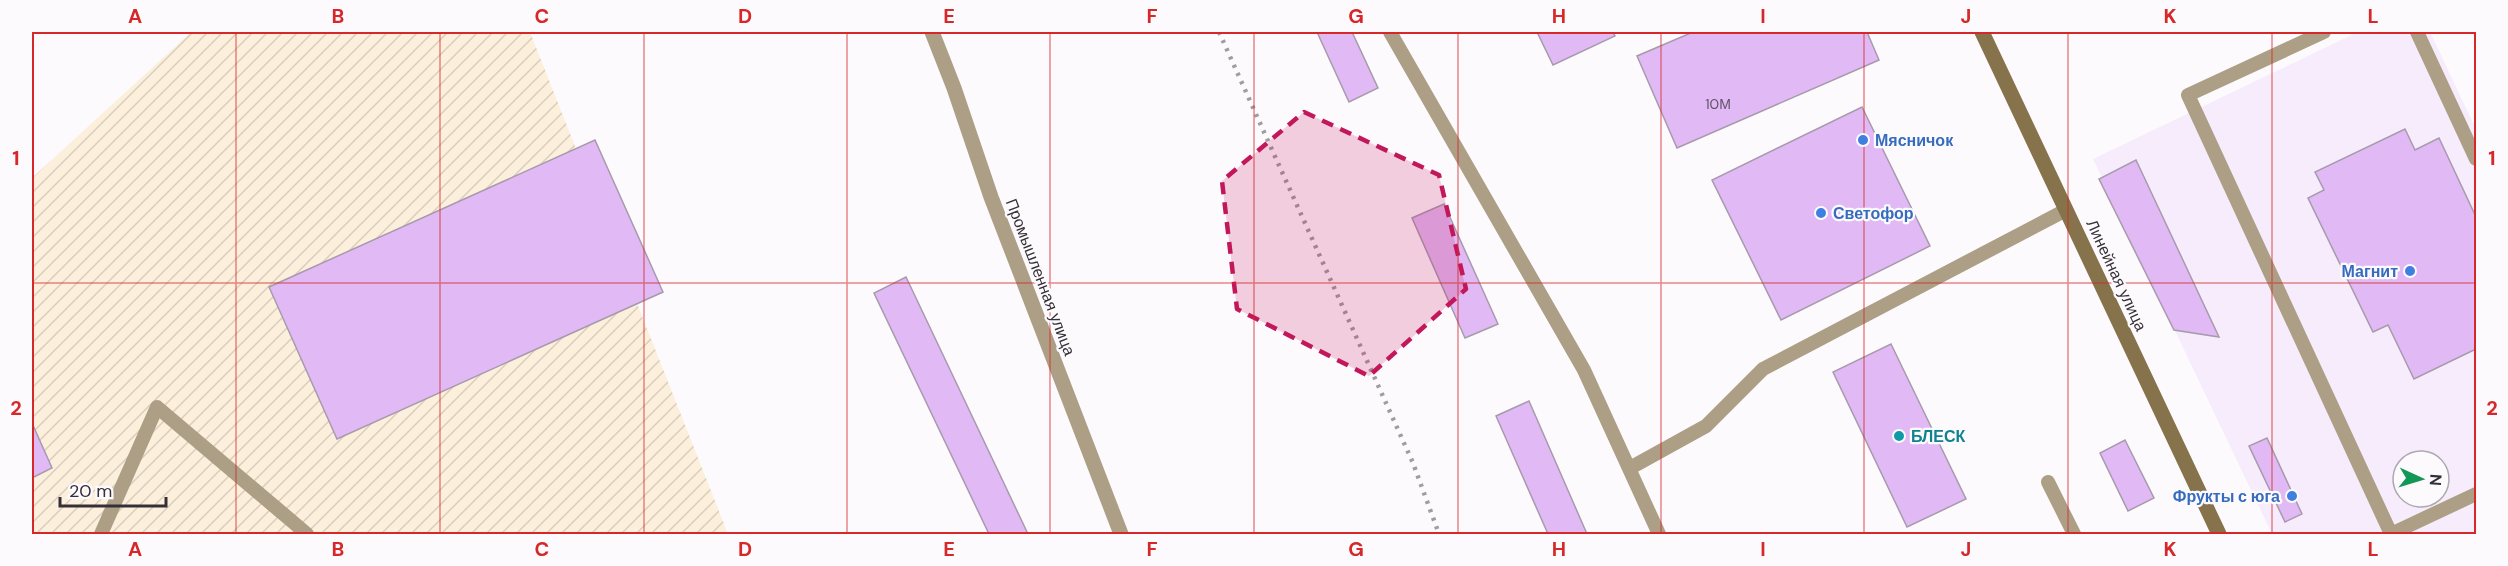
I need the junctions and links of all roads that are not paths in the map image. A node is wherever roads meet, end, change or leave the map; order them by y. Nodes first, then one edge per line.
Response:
1 (932, 32) edge
2 (1390, 32) edge
3 (1982, 32) edge
4 (2324, 32) edge
5 (2417, 32) edge
6 (2476, 159) edge
7 (2066, 210) junction
8 (1630, 468) junction
9 (2048, 482) dead end
10 (2476, 494) edge
11 (101, 534) edge
12 (307, 534) edge
13 (1121, 534) edge
14 (1659, 534) edge
15 (2074, 534) edge
16 (2219, 534) edge
17 (2391, 534) edge

1 - 13 street, Промышленная улица
2 - 8 lane
3 - 7 main road, Линейная улица
4 - 17 lane
5 - 6 lane
7 - 8 lane
7 - 16 main road, Линейная улица
8 - 14 lane
9 - 15 lane
10 - 17 lane
11 - 12 lane

